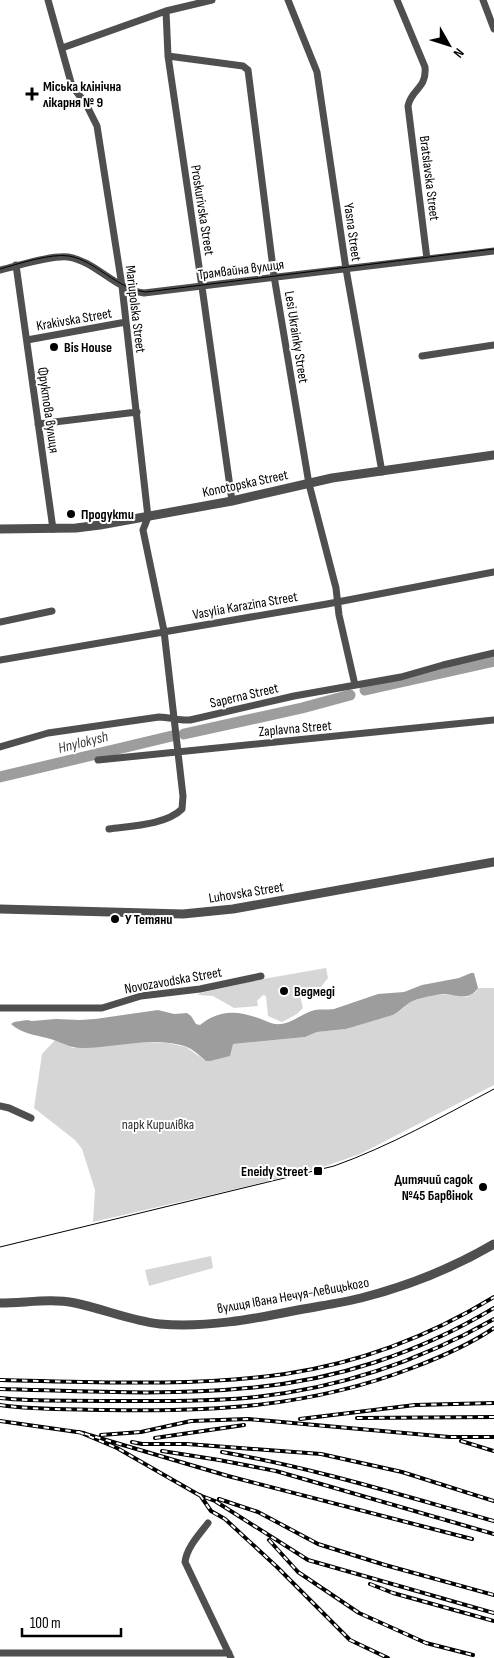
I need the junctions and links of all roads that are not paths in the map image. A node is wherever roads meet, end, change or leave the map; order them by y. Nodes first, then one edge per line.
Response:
1 (48, 0) edge
2 (212, 0) edge
3 (288, 0) edge
4 (397, 0) edge
5 (483, 0) edge
6 (166, 11) junction
7 (494, 28) edge
8 (62, 48) junction
9 (168, 56) junction
10 (494, 251) edge
11 (427, 259) junction
12 (16, 266) junction
13 (346, 269) junction
14 (0, 270) edge
15 (274, 278) junction
16 (122, 286) junction
17 (202, 287) junction
18 (126, 322) junction
19 (27, 340) junction
20 (494, 345) edge
21 (422, 356) dead end
22 (136, 412) junction
23 (38, 424) junction
24 (494, 455) edge
25 (382, 472) junction
26 (309, 484) junction
27 (232, 501) junction
28 (148, 517) junction
29 (53, 528) junction
30 (0, 529) edge
31 (494, 572) edge
32 (337, 601) junction
33 (52, 611) dead end
34 (0, 622) edge
35 (164, 631) junction
36 (494, 653) edge
37 (0, 660) edge
38 (355, 685) junction
39 (175, 718) junction
40 (494, 720) edge
41 (0, 747) edge
42 (177, 752) junction
43 (98, 760) dead end
44 (109, 829) dead end
45 (494, 862) edge
46 (0, 909) edge
47 (261, 976) dead end
48 (0, 1008) edge
49 (0, 1106) edge
50 (31, 1118) dead end
51 (494, 1244) edge
52 (0, 1303) edge
53 (208, 1523) dead end
54 (0, 1653) edge
55 (230, 1655) edge

1 - 8 street, Mariupolska Street
2 - 6 street
3 - 13 street, Yasna Street
4 - 11 street, Bratslavska Street
5 - 7 street
6 - 8 street
6 - 9 street, Proskurivska Street
8 - 16 street, Mariupolska Street
9 - 15 street, Lesi Ukrainky Street
9 - 17 street, Proskurivska Street
10 - 11 street, Трамвайна вулиця
11 - 13 street, Трамвайна вулиця
12 - 14 street, Трамвайна вулиця
12 - 16 street, Трамвайна вулиця
12 - 19 street, Фруктова вулиця
13 - 15 street, Трамвайна вулиця
13 - 25 street, Yasna Street
15 - 17 street, Трамвайна вулиця
15 - 26 street, Lesi Ukrainky Street
16 - 17 street, Трамвайна вулиця
16 - 18 street, Mariupolska Street
17 - 27 street, Proskurivska Street
18 - 19 street, Krakivska Street
18 - 22 street, Mariupolska Street
19 - 23 street, Фруктова вулиця
20 - 21 street
22 - 23 street
22 - 28 street, Mariupolska Street
23 - 29 street, Фруктова вулиця
24 - 25 street, Konotopska Street
25 - 26 street, Konotopska Street
26 - 27 street, Konotopska Street
26 - 32 street, Lesi Ukrainky Street
27 - 28 street, Konotopska Street
28 - 29 street, Konotopska Street
28 - 35 street, Mariupolska Street
29 - 30 street, Konotopska Street
31 - 32 street, Vasylia Karazina Street
32 - 35 street, Vasylia Karazina Street
32 - 38 street, Lesi Ukrainky Street
33 - 34 street
35 - 37 street, Vasylia Karazina Street
35 - 39 street, Mariupolska Street
36 - 38 street, Saperna Street
38 - 39 street, Saperna Street
39 - 41 street, Saperna Street
39 - 42 street, Mariupolska Street
40 - 42 street, Zaplavna Street
42 - 43 street, Zaplavna Street
42 - 44 street, Mariupolska Street
45 - 46 street, Luhovska Street
47 - 48 street, Novozavodska Street
49 - 50 street
51 - 52 street, вулиця Івана Нечуя-Левицького
53 - 55 street
54 - 55 street

